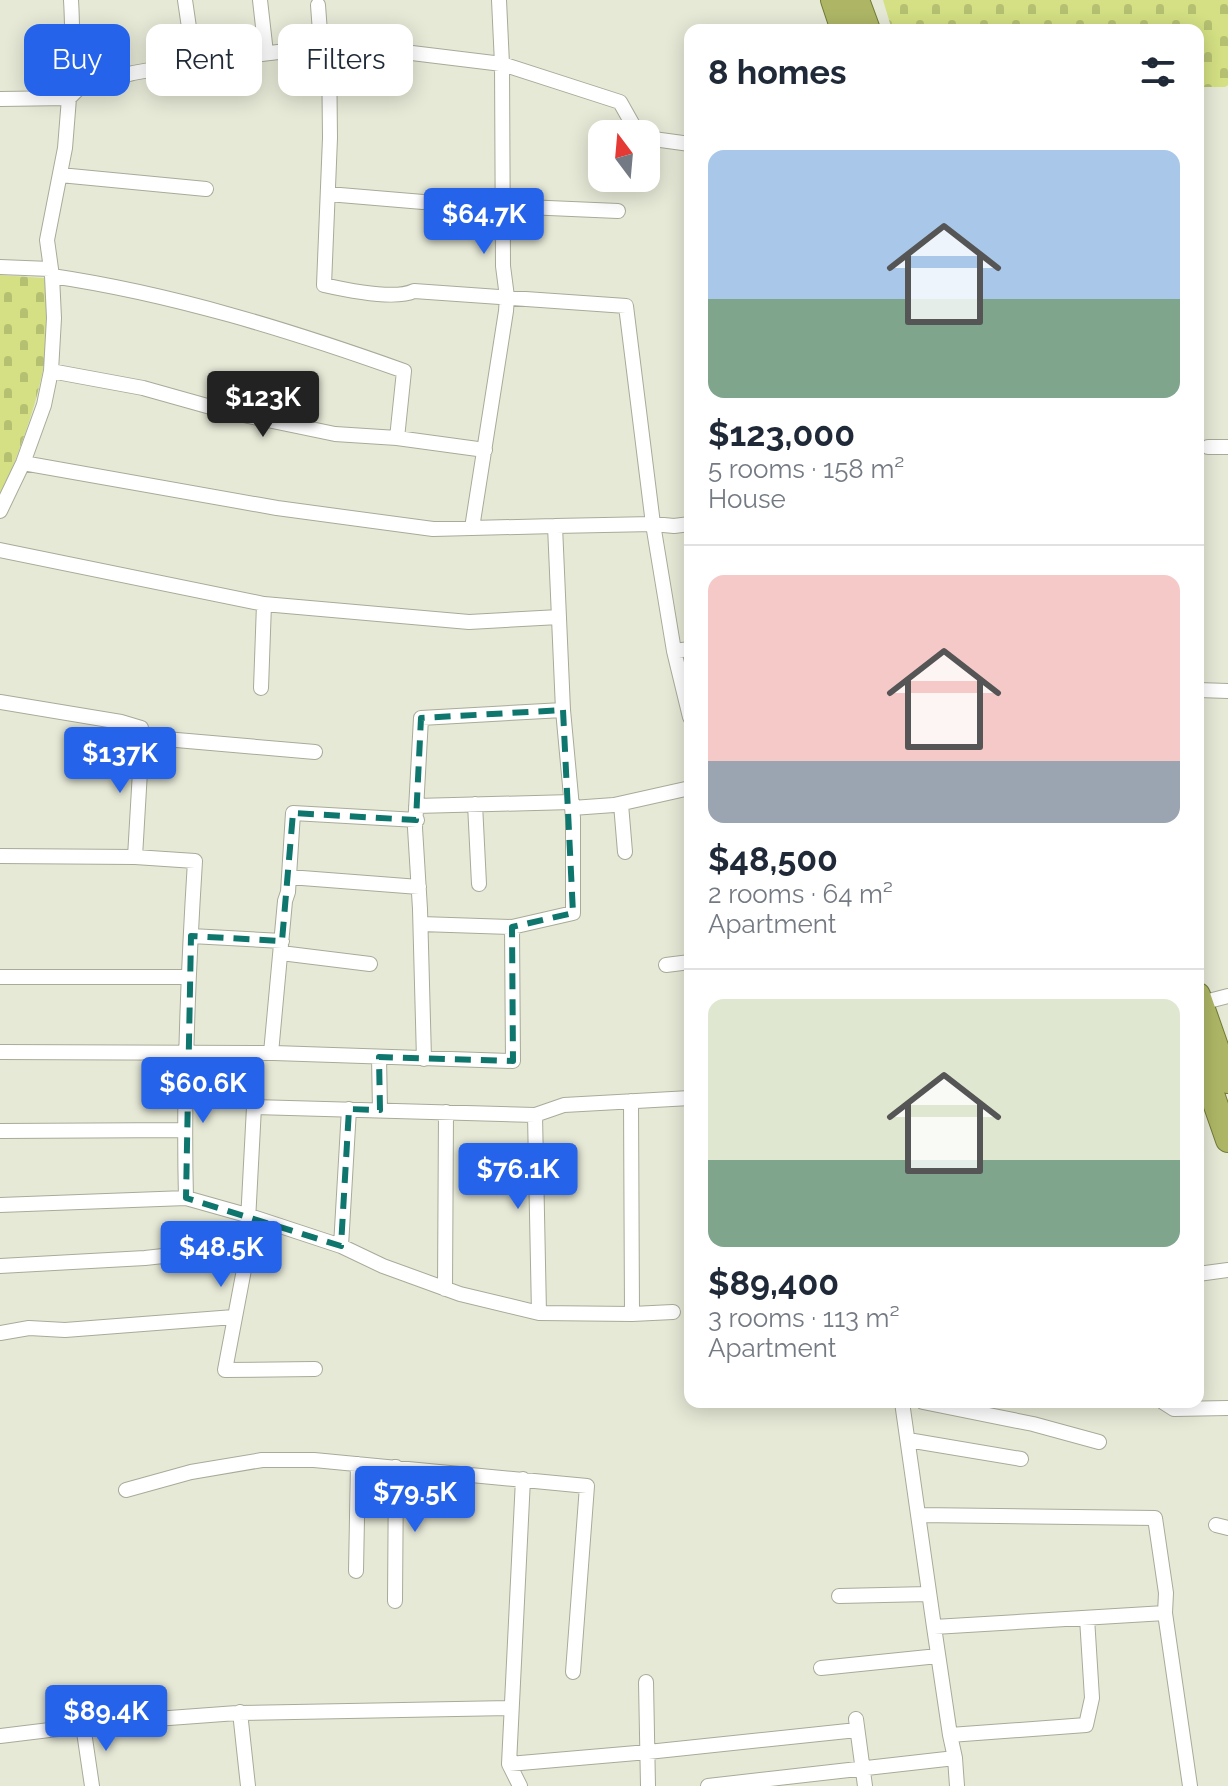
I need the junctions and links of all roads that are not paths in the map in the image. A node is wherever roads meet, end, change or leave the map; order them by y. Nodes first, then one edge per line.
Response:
1 (71, 0) edge
2 (185, 0) edge
3 (260, 0) edge
4 (499, 0) edge
5 (833, 0) edge
6 (857, 0) edge
7 (318, 5) dead end
8 (72, 24) edge
9 (188, 24) edge
10 (321, 24) edge
11 (841, 24) edge
12 (866, 24) edge
13 (278, 52) edge
14 (266, 53) junction
15 (413, 53) edge
16 (262, 54) edge
17 (502, 64) junction
18 (71, 96) joint
19 (328, 96) edge
20 (0, 99) edge
21 (630, 120) edge
22 (660, 140) edge
23 (684, 143) edge
24 (60, 175) junction
25 (206, 189) dead end
26 (328, 194) junction
27 (423, 202) dead end
28 (502, 206) junction
29 (618, 211) dead end
30 (0, 267) edge
31 (51, 273) junction
32 (507, 297) junction
33 (51, 371) junction
34 (397, 438) junction
35 (1208, 447) dead end
36 (1228, 447) edge
37 (485, 450) junction
38 (23, 463) junction
39 (0, 511) edge
40 (653, 524) junction
41 (684, 525) edge
42 (555, 526) junction
43 (472, 528) junction
44 (0, 550) edge
45 (264, 604) junction
46 (559, 617) junction
47 (684, 650) edge
48 (674, 651) junction
49 (261, 688) dead end
50 (1204, 690) edge
51 (1228, 691) edge
52 (684, 692) edge
53 (0, 702) edge
54 (563, 710) junction
55 (142, 737) junction
56 (315, 752) dead end
57 (684, 789) edge
58 (475, 804) junction
59 (621, 804) junction
60 (572, 805) junction
61 (417, 813) junction
62 (625, 852) dead end
63 (0, 856) edge
64 (135, 857) junction
65 (289, 877) junction
66 (479, 884) dead end
67 (419, 887) junction
68 (421, 924) junction
69 (512, 927) junction
70 (191, 936) junction
71 (282, 947) junction
72 (684, 963) edge
73 (370, 964) dead end
74 (666, 965) dead end
75 (0, 977) edge
76 (188, 977) junction
77 (1228, 996) edge
78 (1204, 998) edge
79 (1204, 1013) edge
80 (0, 1052) edge
81 (186, 1052) junction
82 (271, 1053) junction
83 (379, 1057) junction
84 (424, 1059) junction
85 (1204, 1071) edge
86 (1228, 1081) edge
87 (684, 1098) edge
88 (631, 1101) junction
89 (349, 1109) junction
90 (380, 1110) junction
91 (446, 1112) junction
92 (535, 1115) junction
93 (184, 1130) junction
94 (0, 1131) edge
95 (1228, 1140) edge
96 (186, 1198) junction
97 (0, 1205) edge
98 (250, 1216) junction
99 (341, 1246) junction
100 (246, 1259) junction
101 (0, 1266) edge
102 (1228, 1270) edge
103 (1204, 1273) edge
104 (445, 1289) junction
105 (673, 1312) dead end
106 (539, 1313) junction
107 (632, 1314) junction
108 (234, 1317) junction
109 (0, 1333) edge
110 (315, 1369) dead end
111 (903, 1408) edge
112 (953, 1408) edge
113 (1172, 1408) edge
114 (1228, 1408) edge
115 (908, 1440) junction
116 (1099, 1442) dead end
117 (1021, 1459) dead end
118 (358, 1464) junction
119 (396, 1467) junction
120 (523, 1479) junction
121 (126, 1490) dead end
122 (919, 1515) junction
123 (356, 1571) dead end
124 (929, 1594) junction
125 (839, 1596) dead end
126 (395, 1601) dead end
127 (1165, 1613) junction
128 (1087, 1618) junction
129 (934, 1627) junction
130 (938, 1656) junction
131 (821, 1668) dead end
132 (573, 1672) dead end
133 (646, 1682) dead end
134 (510, 1708) junction
135 (240, 1712) junction
136 (83, 1725) junction
137 (950, 1735) junction
138 (0, 1736) edge
139 (648, 1752) junction
140 (955, 1758) junction
141 (509, 1764) junction
142 (863, 1768) junction
143 (796, 1781) edge
144 (92, 1786) edge
145 (248, 1786) edge
146 (520, 1786) edge
147 (648, 1786) edge
148 (708, 1786) edge
149 (865, 1786) edge
150 (957, 1786) edge
151 (1190, 1786) edge

1 - 8 street
2 - 9 street
3 - 14 street
4 - 17 street
5 - 11 highway
6 - 12 highway
7 - 10 street
13 - 14 street
14 - 16 street
15 - 17 street
17 - 21 street
17 - 28 street
18 - 20 street
18 - 24 street
19 - 26 street
22 - 23 street
24 - 25 street
24 - 31 street
26 - 27 street
26 - 32 street
28 - 29 street
28 - 32 street
30 - 31 street
31 - 33 street
31 - 34 street
32 - 37 street
32 - 40 street
33 - 34 street
33 - 38 street
34 - 37 street
35 - 36 street
37 - 43 street
38 - 39 street
38 - 43 street
40 - 41 street
40 - 42 street
40 - 48 street
42 - 43 street
42 - 46 street
44 - 45 street
45 - 46 street
45 - 49 street
46 - 54 street
47 - 48 street
48 - 52 street
50 - 51 street
53 - 55 street
54 - 60 street
54 - 61 street
55 - 56 street
55 - 64 street
57 - 59 street
58 - 60 street
58 - 61 street
58 - 66 street
59 - 60 street
59 - 62 street
60 - 69 street
61 - 65 street
61 - 67 street
63 - 64 street
64 - 70 street
65 - 67 street
65 - 71 street
67 - 68 street
68 - 69 street
68 - 84 street
69 - 84 street
70 - 71 street
70 - 76 street
71 - 73 street
71 - 82 street
72 - 74 street
75 - 76 street
76 - 81 street
77 - 78 street
79 - 86 highway
80 - 81 street
81 - 82 street
81 - 93 street
82 - 83 street
83 - 84 street
83 - 90 street
85 - 95 highway
87 - 88 street
88 - 92 street
88 - 107 street
89 - 90 street
89 - 98 street
89 - 99 street
90 - 91 street
91 - 92 street
91 - 104 street
92 - 106 street
93 - 94 street
93 - 96 street
96 - 97 street
96 - 98 street
98 - 99 street
98 - 100 street
99 - 104 street
100 - 101 street
100 - 108 street
102 - 103 street
104 - 106 street
105 - 107 street
106 - 107 street
108 - 109 street
108 - 110 street
111 - 115 street
112 - 116 street
113 - 114 street
115 - 117 street
115 - 122 street
118 - 119 street
118 - 121 street
118 - 123 street
119 - 120 street
119 - 126 street
120 - 132 street
120 - 134 street
122 - 124 street
122 - 127 street
124 - 125 street
124 - 129 street
127 - 128 street
127 - 151 street
128 - 129 street
128 - 137 street
129 - 130 street
130 - 131 street
130 - 137 street
133 - 139 street
134 - 135 street
134 - 141 street
135 - 136 street
135 - 145 street
136 - 138 street
136 - 144 street
137 - 140 street
139 - 141 street
139 - 142 street
139 - 147 street
140 - 142 street
140 - 150 street
141 - 146 street
142 - 143 street
142 - 149 street
143 - 148 street

